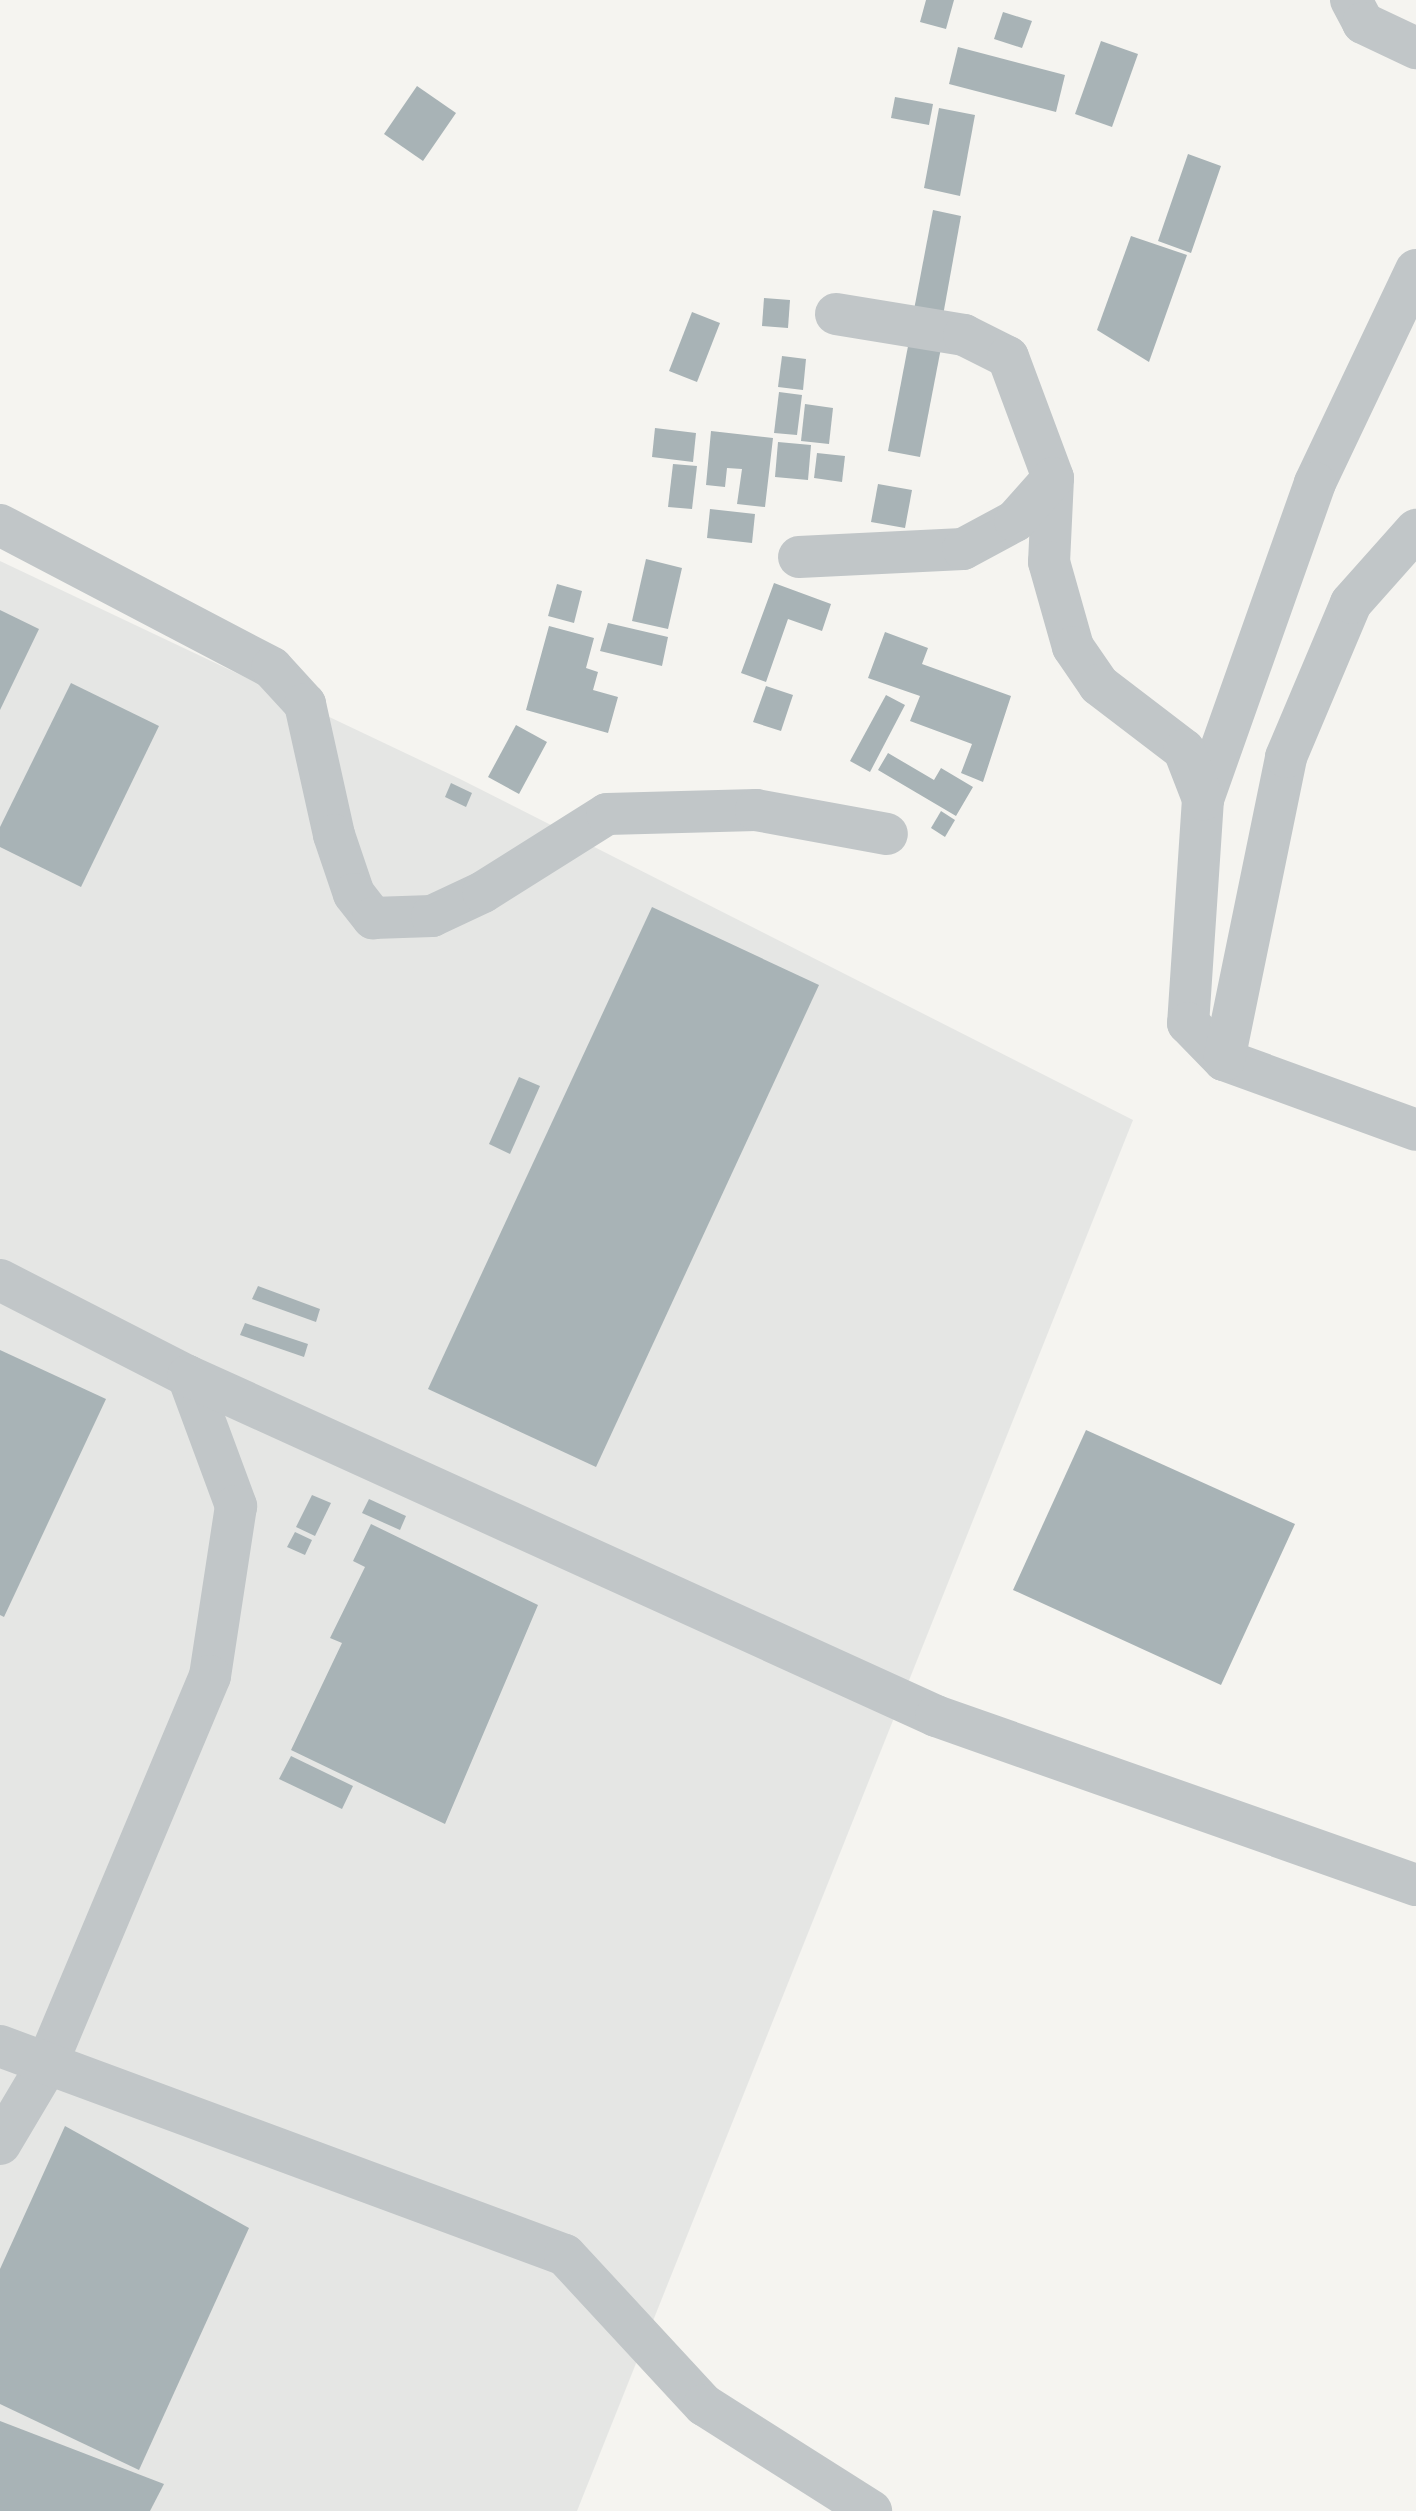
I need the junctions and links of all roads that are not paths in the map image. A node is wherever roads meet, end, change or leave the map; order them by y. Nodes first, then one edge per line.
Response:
1 (1351, 0) edge
2 (1416, 48) edge
3 (1416, 270) edge
4 (836, 314) dead end
5 (1053, 478) junction
6 (0, 525) edge
7 (1416, 530) edge
8 (800, 557) dead end
9 (1204, 799) junction
10 (887, 834) dead end
11 (1224, 1060) junction
12 (1414, 1125) edge
13 (0, 1280) edge
14 (188, 1376) junction
15 (1416, 1886) edge
16 (0, 2046) edge
17 (44, 2070) junction
18 (0, 2144) edge
19 (871, 2511) edge

1 - 2 street
3 - 9 street
4 - 5 street
5 - 8 street
5 - 9 street
6 - 10 street
7 - 11 street
9 - 11 street
11 - 12 street
13 - 14 street
14 - 15 street
14 - 17 street
16 - 17 street
17 - 18 street
17 - 19 street

